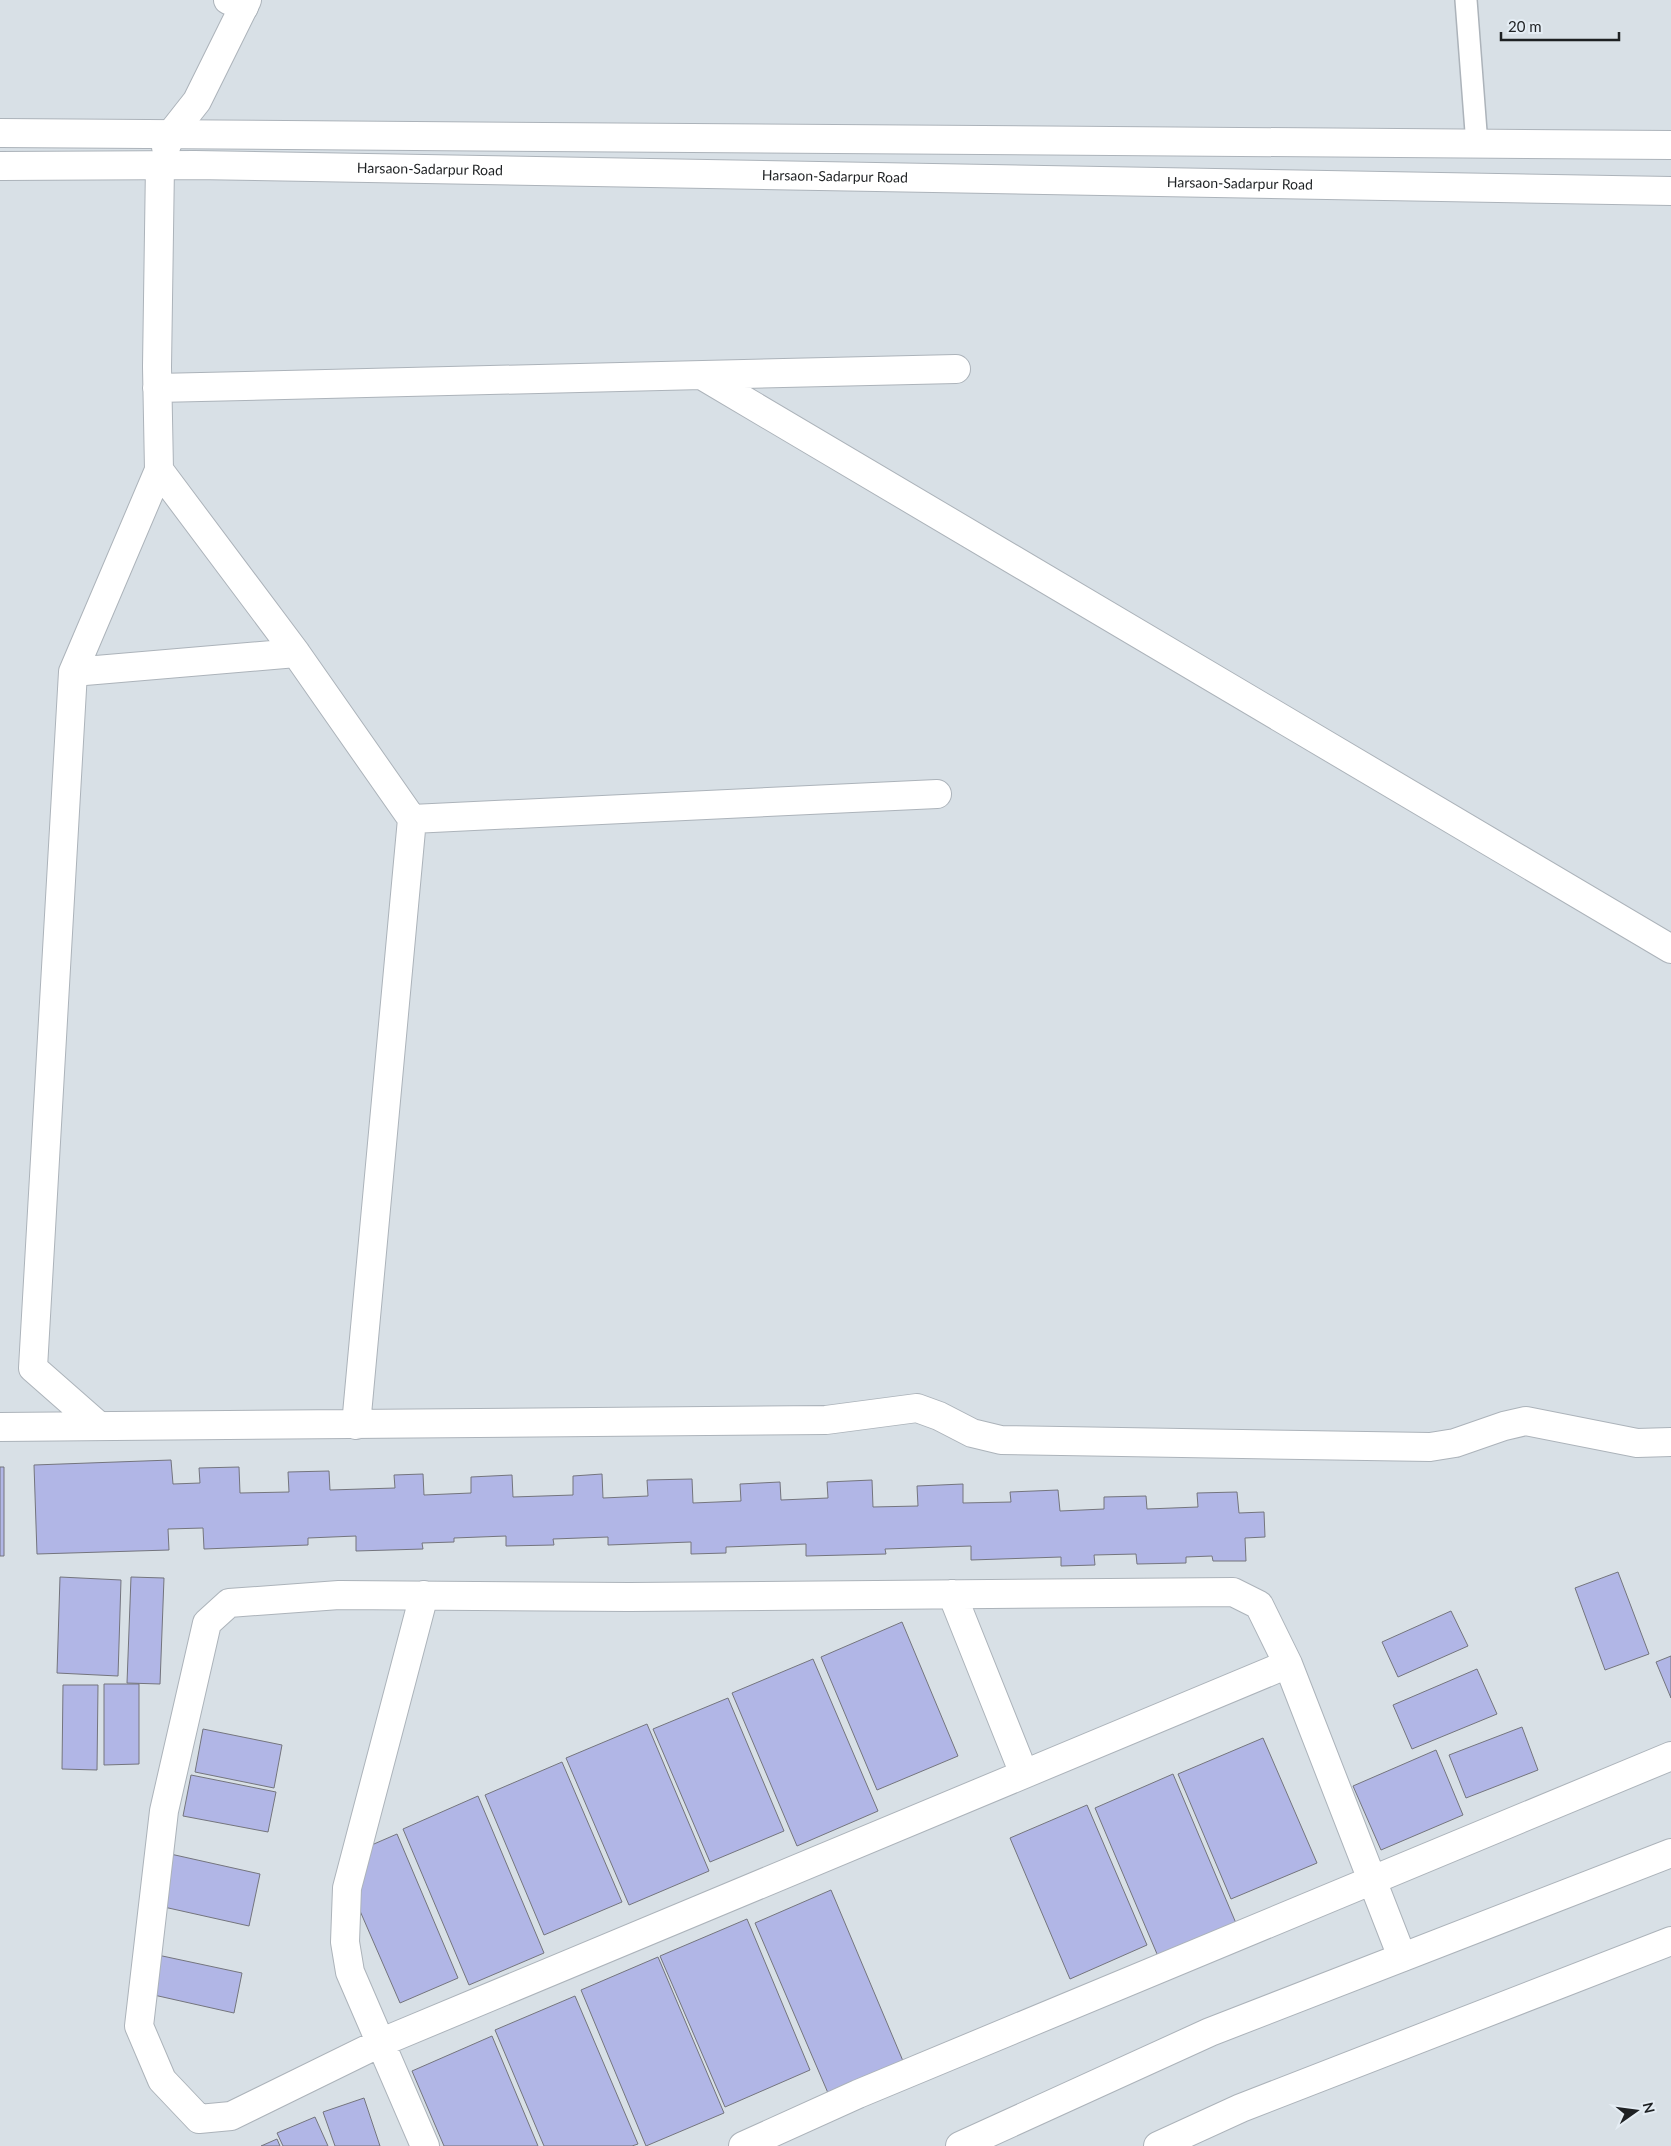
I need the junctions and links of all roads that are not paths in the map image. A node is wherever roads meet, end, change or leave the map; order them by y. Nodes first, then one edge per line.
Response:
1 (1466, 0) edge
2 (239, 2) edge
3 (0, 133) edge
4 (171, 134) junction
5 (1477, 144) junction
6 (1671, 145) edge
7 (160, 165) junction
8 (0, 166) edge
9 (1671, 191) edge
10 (956, 370) dead end
11 (703, 376) junction
12 (157, 388) junction
13 (159, 470) junction
14 (296, 653) junction
15 (73, 672) junction
16 (937, 794) dead end
17 (412, 819) junction
18 (1671, 949) edge
19 (356, 1425) junction
20 (99, 1426) junction
21 (0, 1427) edge
22 (1671, 1442) edge
23 (952, 1594) junction
24 (424, 1595) junction
25 (1288, 1664) junction
26 (1671, 1756) edge
27 (1024, 1774) junction
28 (1671, 1853) edge
29 (1372, 1880) junction
30 (1671, 1941) edge
31 (1402, 1957) junction
32 (382, 2042) junction
33 (425, 2146) edge
34 (743, 2146) edge
35 (960, 2146) edge
36 (1158, 2146) edge

1 - 5 lane
2 - 4 street
3 - 4 street
4 - 5 street
4 - 7 street
5 - 6 street
7 - 8 street, Harsaon-Sadarpur Road
7 - 9 street, Harsaon-Sadarpur Road
7 - 12 street
10 - 11 street
11 - 12 street
11 - 18 street
12 - 13 street
13 - 14 street
13 - 15 street
14 - 15 street
14 - 17 street
15 - 20 street
16 - 17 street
17 - 19 street
19 - 20 street
19 - 22 street
20 - 21 street
23 - 24 street
23 - 25 street
23 - 27 street
24 - 32 street
24 - 32 street
25 - 27 street
25 - 29 street
26 - 29 street
27 - 32 street
28 - 31 street
29 - 31 street
29 - 34 street
30 - 36 street
31 - 35 street
32 - 33 street

